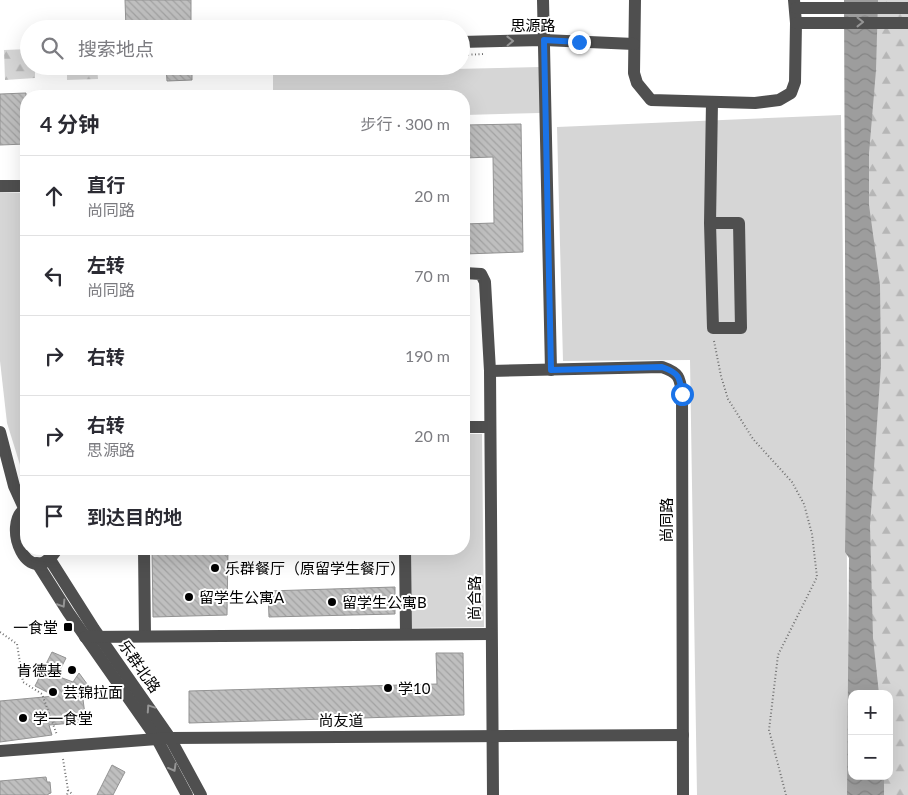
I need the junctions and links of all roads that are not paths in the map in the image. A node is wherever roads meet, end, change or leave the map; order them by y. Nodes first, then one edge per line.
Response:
1 (543, 0) edge
2 (635, 0) edge
3 (795, 4) edge
4 (908, 8) edge
5 (796, 23) junction
6 (908, 23) edge
7 (544, 40) junction
8 (470, 42) edge
9 (634, 44) junction
10 (712, 102) junction
11 (0, 186) edge
12 (20, 186) edge
13 (710, 223) junction
14 (470, 273) edge
15 (551, 370) junction
16 (490, 371) junction
17 (489, 427) junction
18 (470, 428) edge
19 (0, 432) edge
20 (20, 498) edge
21 (20, 510) edge
22 (144, 555) edge
23 (405, 555) edge
24 (47, 557) edge
25 (406, 634) junction
26 (491, 634) junction
27 (85, 636) junction
28 (99, 636) junction
29 (145, 636) junction
30 (491, 735) junction
31 (683, 735) junction
32 (170, 738) junction
33 (157, 739) junction
34 (0, 751) edge
35 (187, 795) edge
36 (200, 795) edge
37 (493, 795) edge
38 (683, 795) edge

1 - 7 street
2 - 9 street
3 - 4 street
3 - 5 street
5 -> 6 street
5 - 10 street
8 -> 7 street, 思源路
7 - 9 street, 思源路
7 - 15 street
9 - 10 street
10 - 13 street
11 - 12 street
13 - 13 street
14 - 16 street, 尚合路
15 - 16 street, 尚同路
15 - 31 street, 尚同路
16 - 17 street, 尚合路
17 - 18 street
17 - 26 street, 尚合路
19 - 20 street
21 - 24 street
22 - 29 street
23 - 25 street
24 -> 27 street, 乐群北路
24 - 28 street, 乐群北路
25 - 26 street
25 - 29 street
26 - 30 street, 尚合路
27 - 28 street
27 - 33 street, 乐群北路
28 - 29 street
32 -> 28 street, 乐群北路
30 - 31 street, 尚友道
30 - 32 street, 尚友道
30 - 37 street, 尚合路
31 - 38 street, 尚同路
32 - 33 street, 尚友道
32 - 36 street, 乐群北路
33 - 34 street, 尚友道
33 -> 35 street, 乐群北路

